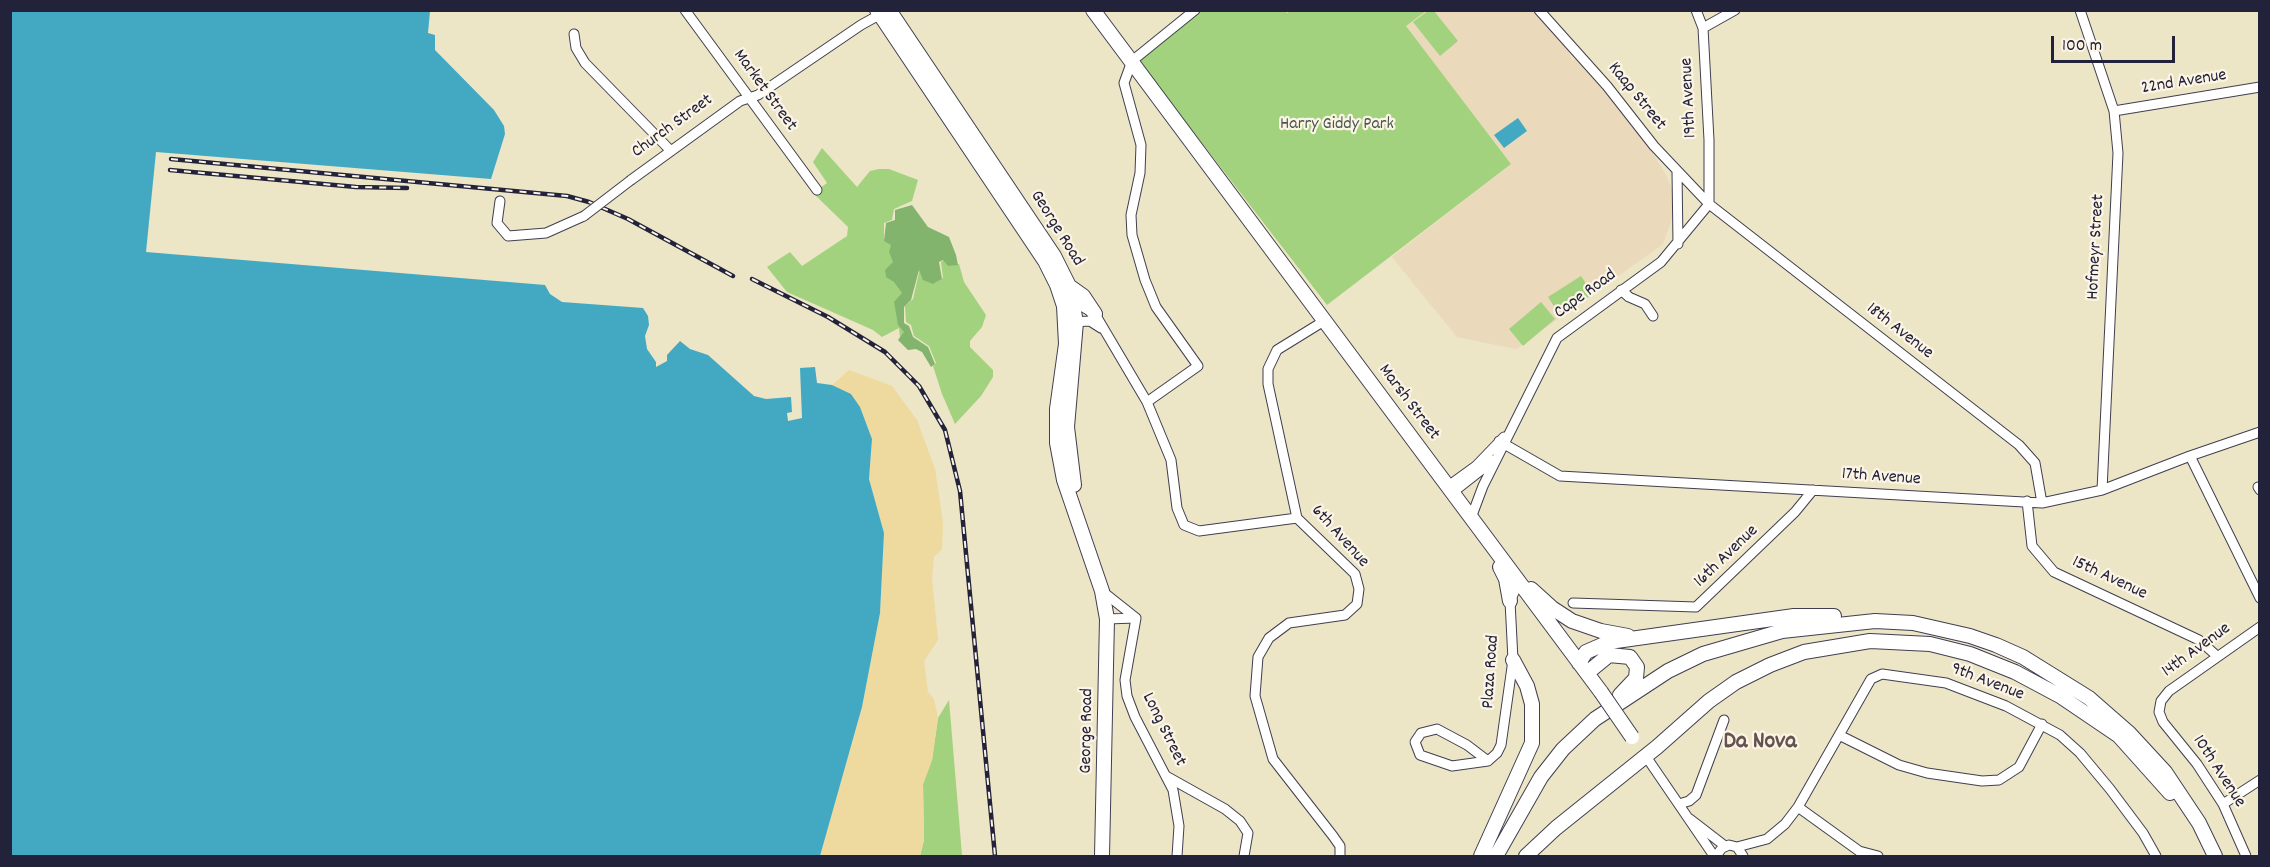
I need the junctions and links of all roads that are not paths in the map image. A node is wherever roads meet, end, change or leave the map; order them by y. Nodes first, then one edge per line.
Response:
1 (685, 10) edge
2 (1093, 10) edge
3 (1195, 10) edge
4 (1539, 10) edge
5 (1696, 10) edge
6 (1735, 10) edge
7 (2080, 10) edge
8 (883, 12) edge
9 (1703, 28) junction
10 (574, 34) dead end
11 (1132, 61) junction
12 (2259, 87) edge
13 (749, 99) junction
14 (2114, 111) junction
15 (671, 151) junction
16 (1677, 171) junction
17 (817, 190) dead end
18 (500, 201) dead end
19 (1709, 204) junction
20 (1678, 244) junction
21 (1069, 286) junction
22 (1621, 290) junction
23 (1069, 306) junction
24 (1095, 314) junction
25 (1653, 316) dead end
26 (1324, 321) junction
27 (1071, 322) junction
28 (1103, 329) junction
29 (1148, 402) junction
30 (2259, 432) edge
31 (1502, 443) junction
32 (1498, 456) junction
33 (2190, 456) junction
34 (1449, 490) junction
35 (1814, 490) junction
36 (2102, 490) junction
37 (2027, 501) junction
38 (2042, 503) junction
39 (1297, 518) junction
40 (1471, 518) junction
41 (1483, 533) junction
42 (1505, 563) junction
43 (1519, 582) junction
44 (1102, 591) junction
45 (2259, 598) edge
46 (1510, 601) junction
47 (1573, 603) dead end
48 (1136, 618) junction
49 (1107, 619) junction
50 (1913, 623) junction
51 (1826, 624) junction
52 (2259, 627) edge
53 (1645, 639) junction
54 (2217, 657) junction
55 (1513, 660) junction
56 (1583, 668) junction
57 (2159, 708) joint
58 (1595, 719) junction
59 (1724, 720) dead end
60 (2042, 724) junction
61 (1839, 735) junction
62 (1645, 755) junction
63 (1488, 761) junction
64 (1166, 776) junction
65 (2259, 780) edge
66 (2170, 793) junction
67 (1679, 804) junction
68 (2223, 804) junction
69 (1798, 807) junction
70 (1690, 819) junction
71 (1761, 842) junction
72 (1725, 846) junction
73 (1737, 848) junction
74 (1102, 856) edge
75 (1178, 856) edge
76 (1245, 856) edge
77 (1340, 856) edge
78 (1481, 856) edge
79 (1496, 856) edge
80 (1526, 856) edge
81 (1715, 856) edge
82 (1744, 856) edge
83 (1878, 856) edge
84 (2156, 856) edge
85 (2205, 856) edge
86 (2215, 856) edge
87 (2246, 856) edge

1 - 13 street, Market Street
2 - 11 main road, Marsh Street
3 - 11 street
4 - 16 street, Kaap Street
5 - 9 street, 19th Avenue
6 - 9 street
7 - 14 street, Hofmeyr Street
8 - 13 street, Church Street
8 - 21 main road, George Road
8 - 23 main road, George Road
9 - 19 street, 19th Avenue
10 - 15 street
11 - 26 main road, Marsh Street
11 - 29 street
12 - 14 street, 22nd Avenue
13 - 15 street, Church Street
13 - 17 street, Market Street
14 - 36 street, Hofmeyr Street
15 - 18 street, Church Street, bridge
16 - 19 street, Kaap Street
16 - 20 street
19 - 20 street, Cape Road
19 - 38 street, 18th Avenue
20 - 22 street, Cape Road
21 - 23 main road, George Road
21 - 24 main road
22 - 25 street
22 - 31 street, Cape Road
23 - 24 street
23 - 27 main road, George Road
24 - 28 street
26 - 34 main road, Marsh Street
26 - 39 street, 6th Avenue
27 - 28 street
27 - 44 main road, George Road
28 - 29 street
29 - 39 street
30 - 33 street, 17th Avenue
31 - 32 street, Cape Road
31 - 34 street
31 - 35 street, 17th Avenue
32 - 34 street, Cape Road
32 - 40 street, Cape Road
33 - 36 street, 17th Avenue
33 - 45 street
34 - 40 main road, Marsh Street
35 - 37 street, 17th Avenue
35 - 47 street, 16th Avenue
36 - 38 street, 17th Avenue
37 - 38 street, 17th Avenue
37 - 54 street, 15th Avenue
39 - 77 street, 6th Avenue
40 - 41 main road, Marsh Street
41 - 42 main road, Marsh Street
41 - 46 main road
42 - 43 main road, Marsh Street
42 - 53 main road
43 - 46 street, Plaza Road
43 - 56 main road, Marsh Street
44 - 48 street
44 - 49 main road, George Road
46 - 55 street, Plaza Road
48 - 49 street
48 - 64 street, Long Street
49 - 74 main road, George Road
50 - 51 main road
50 - 53 main road
50 - 86 main road
51 - 58 main road
51 - 66 main road
52 - 54 street, 14th Avenue
53 - 56 main road
54 - 57 street, 14th Avenue
55 - 63 street, Plaza Road
55 - 78 main road
56 - 58 main road
56 - 62 main road, Marsh Street, bridge
57 - 68 street, 10th Avenue
58 - 79 main road
59 - 67 street
60 - 61 street
60 - 61 street, 9th Avenue
60 - 84 street, 9th Avenue
61 - 69 street, 9th Avenue
62 - 66 main road
62 - 67 street, Marsh Street
62 - 80 main road
63 - 63 street
64 - 75 street, Long Street
64 - 76 street
65 - 68 street
66 - 85 main road
67 - 70 street, Marsh Street
68 - 87 street, 10th Avenue
69 - 71 street, 9th Avenue
69 - 83 street
70 - 72 street, Marsh Street
70 - 81 street, Marsh Street
71 - 73 street, 9th Avenue
71 - 82 street, 9th Avenue
72 - 73 street
72 - 81 street
73 - 82 street

